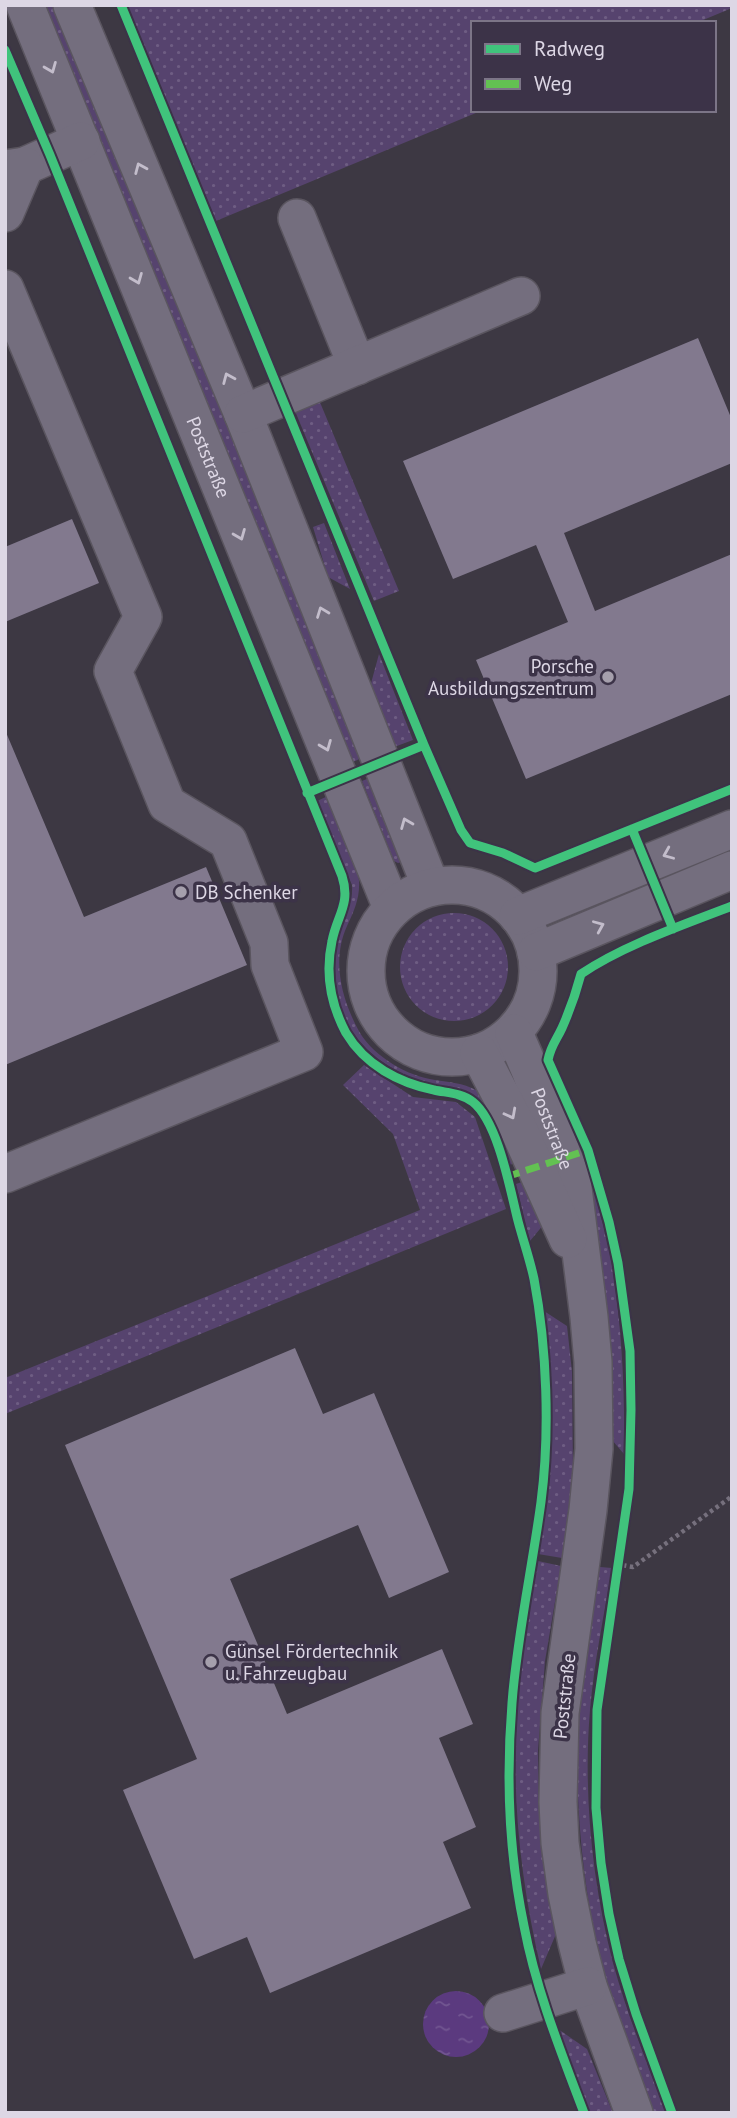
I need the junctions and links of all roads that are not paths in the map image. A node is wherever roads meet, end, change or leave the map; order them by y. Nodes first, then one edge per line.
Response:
1 (25, 5) edge
2 (72, 5) edge
3 (81, 141) junction
4 (15, 167) edge
5 (5, 213) edge
6 (297, 218) dead end
7 (5, 289) edge
8 (522, 296) dead end
9 (357, 366) junction
10 (243, 414) junction
11 (732, 828) edge
12 (732, 870) edge
13 (432, 887) junction
14 (392, 908) junction
15 (518, 916) junction
16 (536, 953) junction
17 (514, 1033) junction
18 (479, 1054) junction
19 (5, 1174) edge
20 (582, 1271) junction
21 (588, 1986) junction
22 (503, 2013) dead end
23 (634, 2113) edge

1 -> 3 street, Poststraße
10 -> 2 street
3 - 4 street
3 -> 14 street, Poststraße
4 - 5 street
6 - 9 street
7 - 19 street
8 - 9 street
9 - 10 street
13 -> 10 street
11 -> 15 street
16 -> 12 street
13 - 14 street
13 - 15 street
14 - 18 street
15 - 16 street
16 - 17 street
17 - 18 street
17 - 20 street, Poststraße
18 -> 20 street, Poststraße
20 - 21 street, Poststraße
21 - 22 street
21 - 23 street, Poststraße

